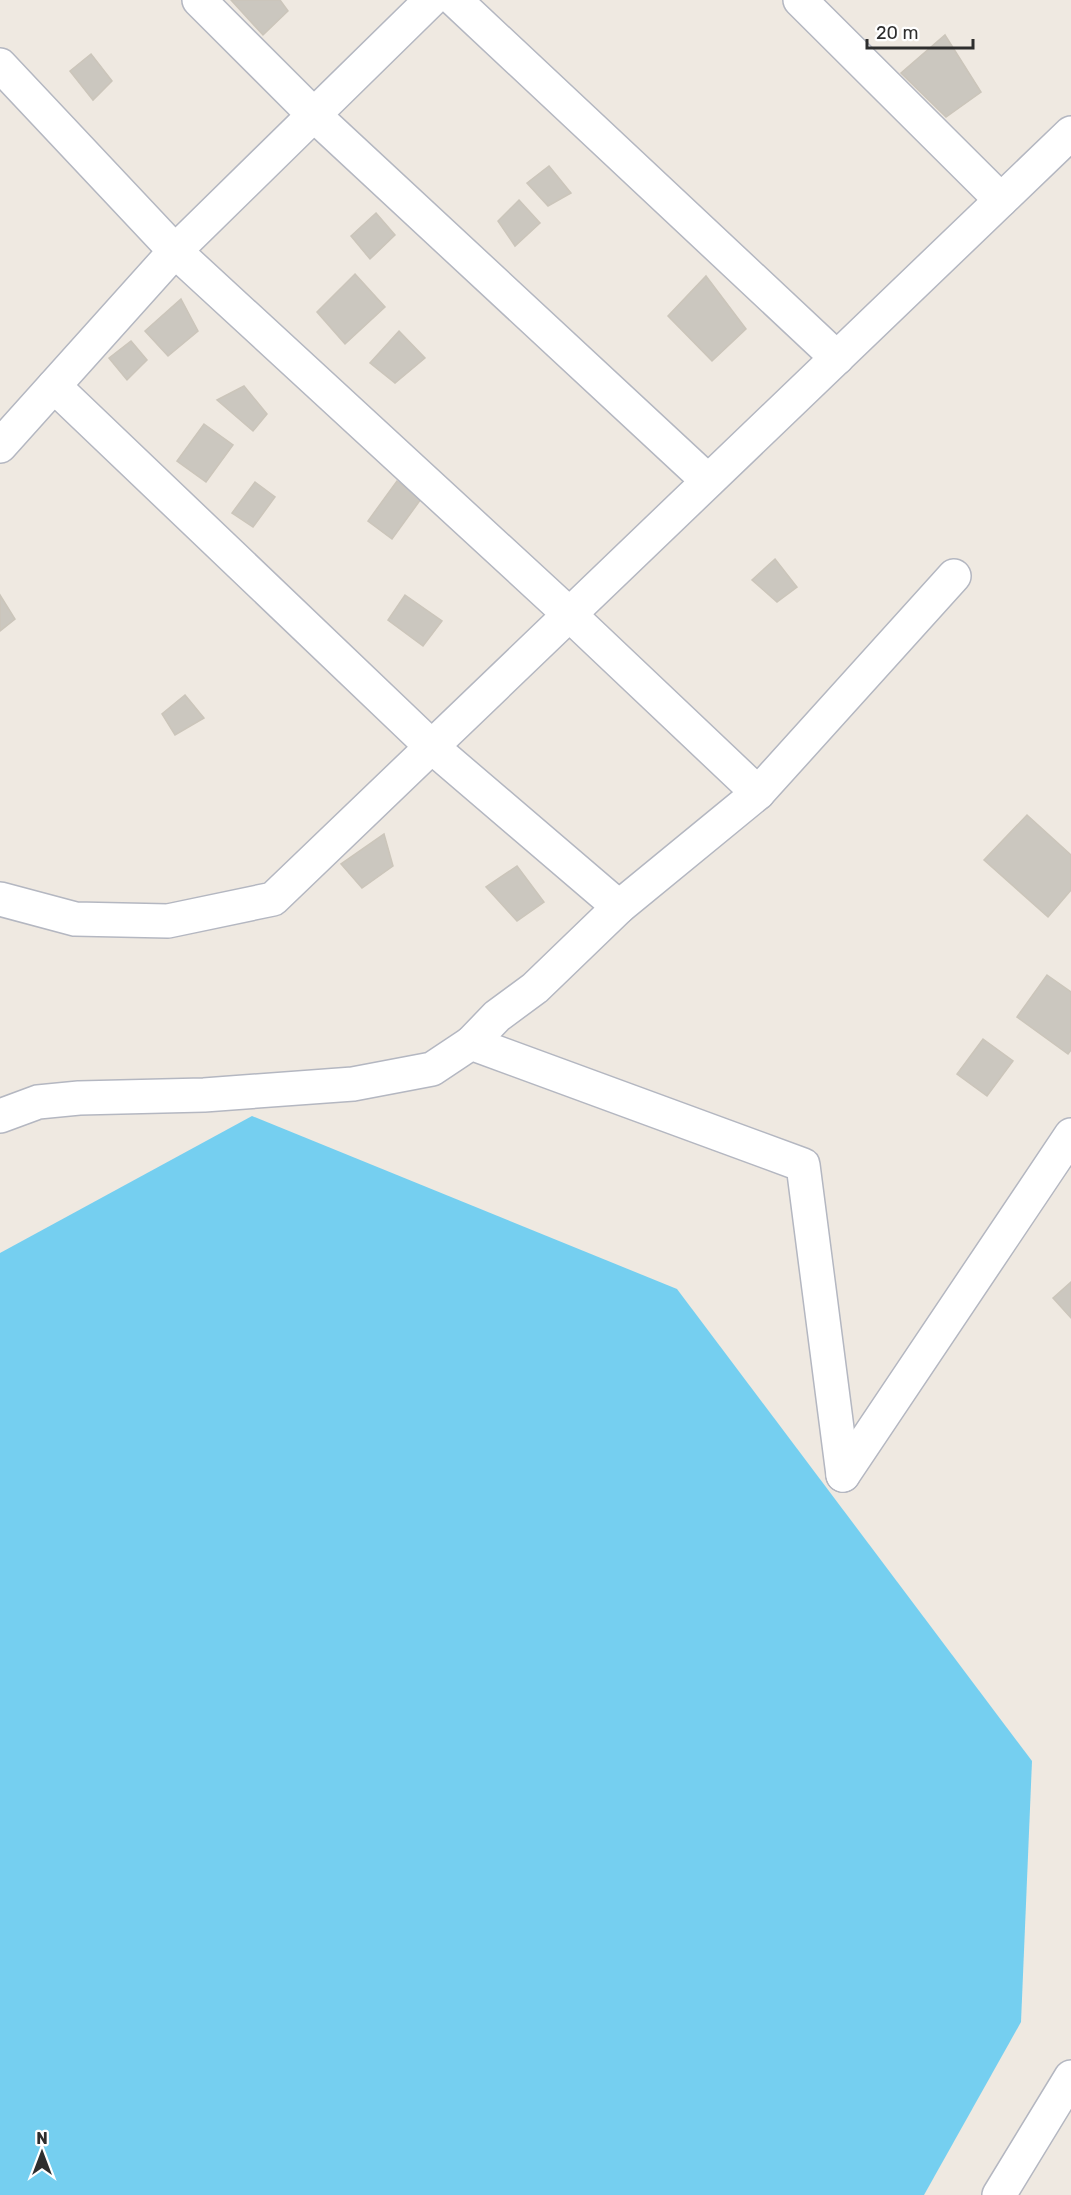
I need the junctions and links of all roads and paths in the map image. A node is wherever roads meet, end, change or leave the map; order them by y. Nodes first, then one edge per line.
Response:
1 (199, 0) edge
2 (431, 0) edge
3 (455, 0) edge
4 (800, 0) edge
5 (0, 65) edge
6 (314, 115) junction
7 (1071, 133) edge
8 (1001, 201) junction
9 (175, 251) junction
10 (837, 358) junction
11 (54, 386) junction
12 (0, 446) edge
13 (708, 481) junction
14 (954, 576) dead end
15 (569, 614) junction
16 (432, 747) junction
17 (758, 793) junction
18 (0, 898) edge
19 (619, 907) junction
20 (471, 1043) junction
21 (0, 1116) edge
22 (1071, 1135) edge
23 (1071, 2077) edge
24 (999, 2195) edge

1 - 6 street
2 - 6 street
3 - 10 street
4 - 8 street
5 - 9 street
6 - 9 street
6 - 13 street
7 - 8 street
8 - 10 street
9 - 11 street
9 - 15 street
10 - 13 street
11 - 12 street
11 - 16 street
13 - 15 street
14 - 17 street
15 - 16 street
15 - 17 street
16 - 18 street
16 - 19 street
17 - 19 street
19 - 20 street
20 - 21 street
20 - 22 street
23 - 24 street

